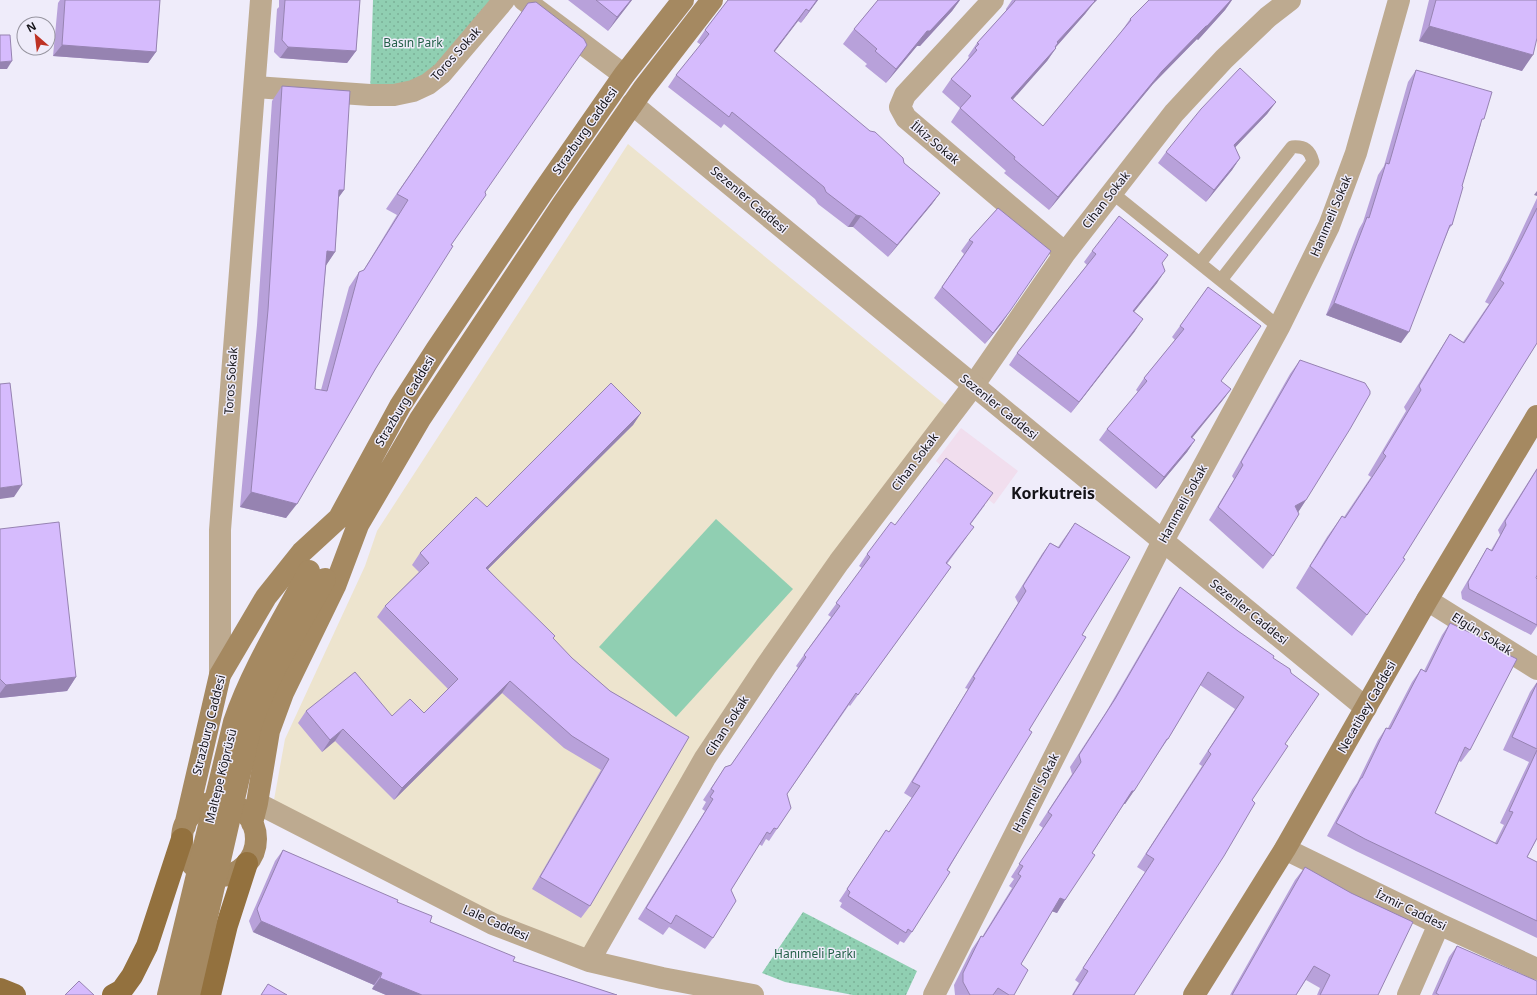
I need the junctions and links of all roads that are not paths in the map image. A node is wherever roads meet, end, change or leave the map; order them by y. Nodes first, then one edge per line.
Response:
1 (261, 0) edge
2 (504, 0) edge
3 (524, 0) edge
4 (683, 0) edge
5 (712, 0) edge
6 (993, 0) edge
7 (1290, 0) edge
8 (1399, 0) edge
9 (624, 75) junction
10 (255, 87) junction
11 (632, 104) junction
12 (1111, 192) junction
13 (1065, 253) junction
14 (1200, 263) junction
15 (1221, 280) junction
16 (1280, 327) junction
17 (973, 386) junction
18 (1534, 426) edge
19 (348, 522) junction
20 (1163, 541) junction
21 (317, 575) junction
22 (1427, 600) junction
23 (1537, 669) edge
24 (220, 675) junction
25 (1366, 708) junction
26 (255, 813) junction
27 (183, 832) junction
28 (1285, 849) junction
29 (247, 863) junction
30 (1439, 924) junction
31 (589, 961) junction
32 (1537, 969) edge
33 (0, 991) edge
34 (4, 995) edge
35 (15, 995) edge
36 (113, 995) edge
37 (168, 995) edge
38 (189, 995) edge
39 (210, 995) edge
40 (753, 995) edge
41 (934, 995) edge
42 (1194, 995) edge
43 (1408, 995) edge

1 - 10 street, Toros Sokak
2 - 10 street, Toros Sokak
3 - 9 street
4 - 9 main road, Strazburg Caddesi
5 - 11 main road, Strazburg Caddesi
6 - 13 street, İlkiz Sokak
7 - 12 street, Cihan Sokak
8 - 16 street, Hanımeli Sokak
9 - 19 main road, Strazburg Caddesi
10 - 24 street, Toros Sokak
11 - 17 street, Sezenler Caddesi
11 - 19 main road, Strazburg Caddesi
12 - 13 street, Cihan Sokak
12 - 14 lane
13 - 17 street, Cihan Sokak
14 - 15 lane
14 - 15 lane
15 - 16 lane
16 - 20 street, Hanımeli Sokak
17 - 20 street, Sezenler Caddesi
17 - 31 street, Cihan Sokak
18 - 22 main road, Necatibey Caddesi
19 - 21 main road
19 - 24 main road, Strazburg Caddesi
19 - 26 main road, Strazburg Caddesi
20 - 25 street, Sezenler Caddesi
20 - 41 street, Hanımeli Sokak
21 - 37 main road, Maltepe Köprüsü, bridge
21 - 38 main road, Maltepe Köprüsü, bridge
22 - 23 street, Elgün Sokak
22 - 25 main road, Necatibey Caddesi
24 - 27 main road, Strazburg Caddesi
25 - 28 main road, Necatibey Caddesi
26 - 27 main road
26 - 29 main road
26 - 31 street, Lale Caddesi
27 - 29 main road
27 - 36 main road
28 - 30 street, İzmir Caddesi
28 - 42 main road, Necatibey Caddesi
29 - 39 main road
30 - 32 street, İzmir Caddesi
30 - 43 street
31 - 40 street, Lale Caddesi
33 - 34 main road
33 - 35 main road

